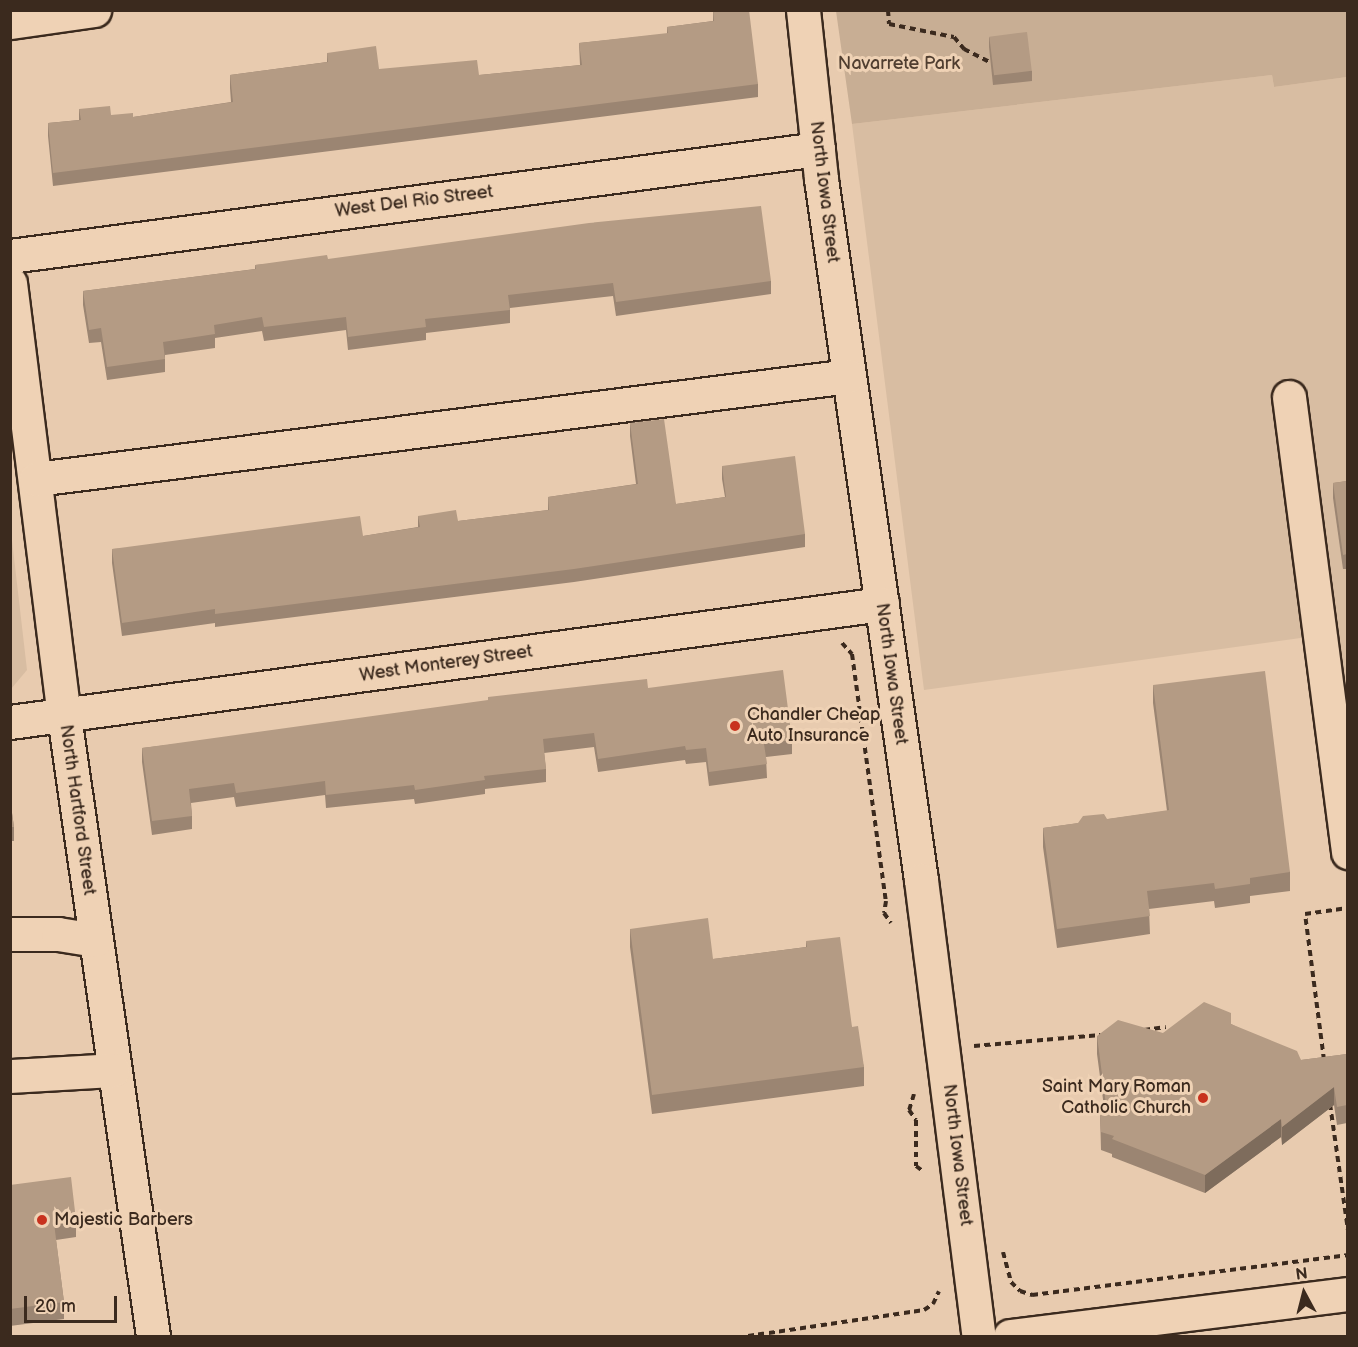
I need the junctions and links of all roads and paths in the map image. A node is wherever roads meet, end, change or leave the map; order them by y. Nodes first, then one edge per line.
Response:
1 (94, 10) edge
2 (803, 10) edge
3 (888, 10) edge
4 (10, 22) edge
5 (991, 63) edge
6 (818, 149) junction
7 (10, 256) edge
8 (10, 283) edge
9 (849, 376) junction
10 (1289, 397) dead end
11 (36, 479) junction
12 (882, 604) junction
13 (838, 639) dead end
14 (64, 716) junction
15 (10, 722) edge
16 (1347, 852) edge
17 (1347, 908) edge
18 (892, 930) dead end
19 (10, 934) edge
20 (96, 940) junction
21 (1166, 1027) edge
22 (1132, 1031) edge
23 (1109, 1034) edge
24 (974, 1038) dead end
25 (959, 1047) junction
26 (976, 1057) dead end
27 (1316, 1060) edge
28 (1324, 1061) junction
29 (113, 1070) junction
30 (1326, 1072) edge
31 (10, 1076) edge
32 (914, 1092) dead end
33 (1329, 1094) edge
34 (925, 1181) dead end
35 (1347, 1230) edge
36 (1002, 1240) dead end
37 (1347, 1255) edge
38 (939, 1286) dead end
39 (1347, 1294) edge
40 (153, 1336) edge
41 (748, 1336) edge
42 (980, 1336) edge
43 (1010, 1336) edge

1 - 4 street
2 - 6 street, North Iowa Street
3 - 5 path
6 - 7 street, West Del Rio Street
6 - 9 street, North Iowa Street
8 - 11 street, North Hartford Street
9 - 11 street
9 - 12 street, North Iowa Street
10 - 16 street
11 - 14 street, North Hartford Street
12 - 14 street, West Monterey Street
12 - 25 street, North Iowa Street
13 - 18 path
14 - 15 street, West Monterey Street
14 - 20 street, North Hartford Street
17 - 28 path
19 - 20 street
20 - 29 street, North Hartford Street
21 - 22 path
23 - 25 path
24 - 25 path
25 - 26 path
25 - 42 street, North Iowa Street
27 - 28 path
28 - 30 path
29 - 31 street
29 - 40 street, North Hartford Street
32 - 34 path
33 - 35 path
36 - 37 path
38 - 41 path
39 - 43 street

